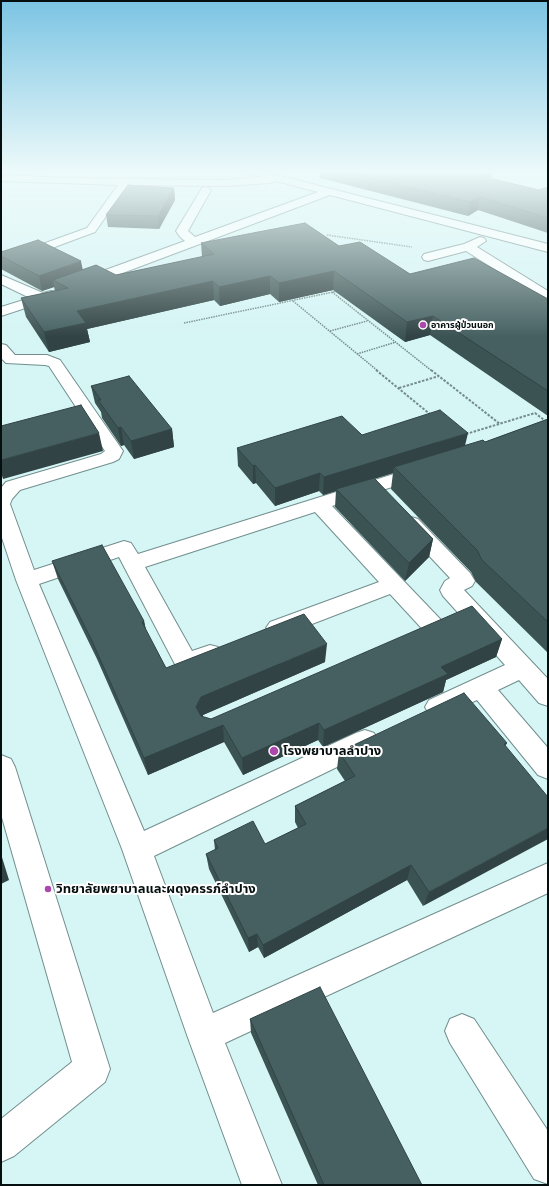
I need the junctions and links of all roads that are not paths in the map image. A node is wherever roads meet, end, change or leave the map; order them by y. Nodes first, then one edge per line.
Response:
1 (93, 226) edge
2 (185, 226) edge
3 (236, 226) edge
4 (465, 226) edge
5 (494, 234) junction
6 (194, 242) junction
7 (468, 247) junction
8 (548, 248) edge
9 (428, 257) road end
10 (1, 263) edge
11 (1, 279) edge
12 (548, 297) edge
13 (42, 298) junction
14 (1, 312) edge
15 (1, 348) edge
16 (435, 467) edge
17 (375, 486) junction
18 (1, 503) edge
19 (319, 504) junction
20 (1, 506) edge
21 (132, 563) junction
22 (27, 580) junction
23 (395, 584) junction
24 (470, 611) junction
25 (260, 635) edge
26 (230, 646) edge
27 (522, 668) junction
28 (481, 686) junction
29 (548, 696) edge
30 (417, 717) edge
31 (388, 730) edge
32 (1, 767) edge
33 (548, 767) edge
34 (137, 849) junction
35 (548, 878) edge
36 (462, 1031) dead end
37 (204, 1035) junction
38 (1, 1143) edge
39 (548, 1165) edge
40 (262, 1185) edge

1 - 10 street
2 - 6 street
3 - 6 street
4 - 5 street
5 - 7 street
5 - 8 street
6 - 13 street
7 - 9 street
7 - 12 street
11 - 13 street
13 - 14 street
15 - 18 street
16 - 17 street
17 - 19 street
17 - 24 street
19 - 21 street
19 - 23 street
20 - 22 street
21 - 22 street
21 - 26 street
22 - 34 street
23 - 24 street
23 - 25 street
24 - 27 street
27 - 28 street
27 - 29 street
28 - 30 street
28 - 33 street
31 - 34 street
32 - 38 street
34 - 37 street
35 - 37 street
36 - 39 street
37 - 40 street

